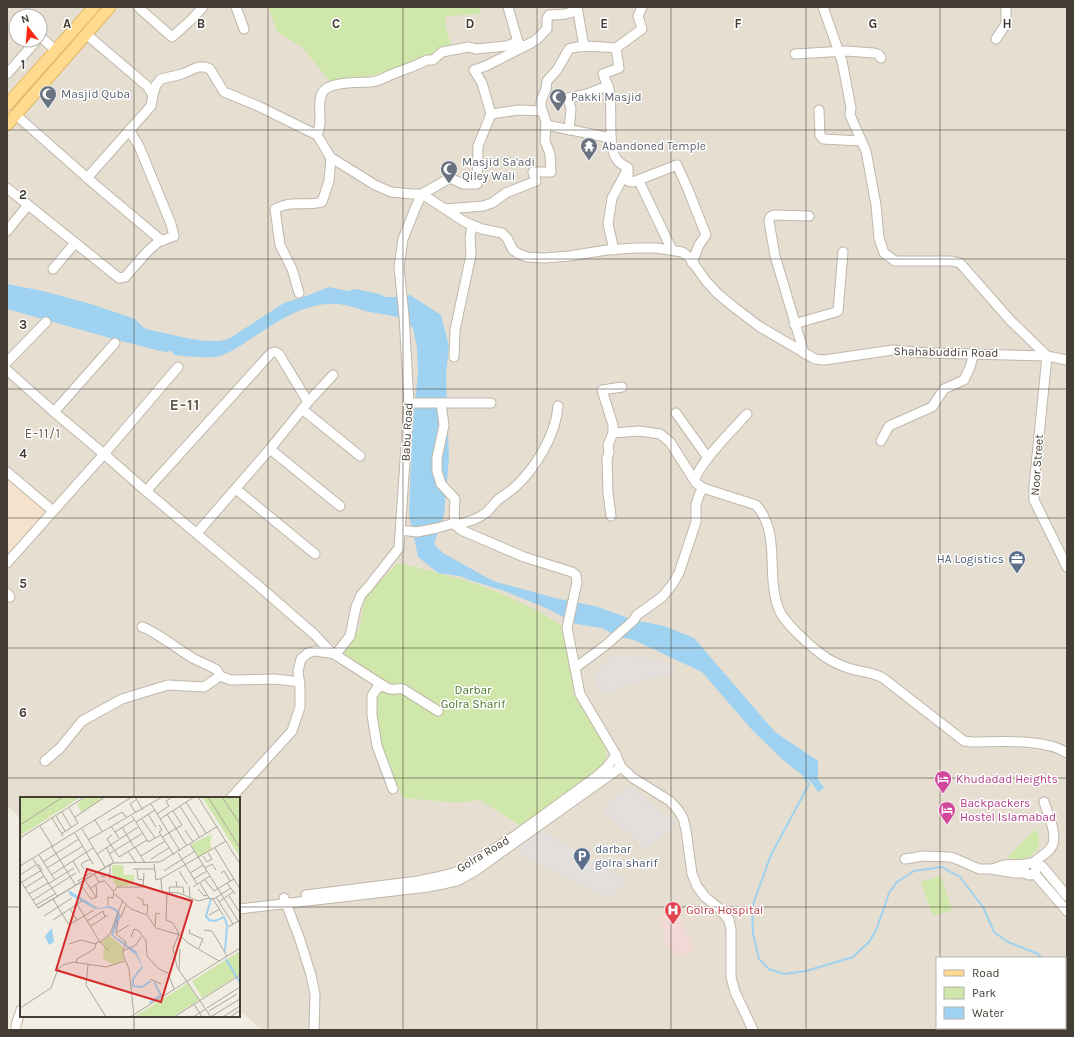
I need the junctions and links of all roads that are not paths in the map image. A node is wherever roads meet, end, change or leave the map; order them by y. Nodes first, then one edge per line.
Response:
1 (94, 7) edge
2 (110, 7) edge
3 (138, 7) edge
4 (203, 7) edge
5 (236, 7) edge
6 (508, 7) edge
7 (642, 7) edge
8 (823, 7) edge
9 (1006, 7) edge
10 (577, 8) edge
11 (244, 29) dead end
12 (86, 34) junction
13 (996, 39) dead end
14 (518, 42) junction
15 (48, 43) edge
16 (531, 43) junction
17 (584, 46) junction
18 (30, 48) edge
19 (616, 48) junction
20 (55, 50) junction
21 (838, 51) junction
22 (795, 54) dead end
23 (65, 58) junction
24 (881, 58) dead end
25 (7, 74) edge
26 (608, 86) junction
27 (152, 95) junction
28 (7, 105) edge
29 (819, 110) dead end
30 (542, 111) junction
31 (491, 114) junction
32 (16, 115) junction
33 (546, 125) junction
34 (7, 126) edge
35 (129, 130) junction
36 (569, 130) junction
37 (317, 135) junction
38 (611, 138) junction
39 (861, 141) junction
40 (330, 157) junction
41 (628, 168) junction
42 (87, 178) junction
43 (639, 181) junction
44 (7, 188) edge
45 (422, 194) junction
46 (28, 205) junction
47 (446, 209) junction
48 (809, 216) dead end
49 (472, 226) junction
50 (7, 231) edge
51 (162, 241) junction
52 (75, 243) junction
53 (614, 250) junction
54 (672, 250) junction
55 (844, 252) dead end
56 (692, 263) junction
57 (53, 269) dead end
58 (299, 293) dead end
59 (46, 322) dead end
60 (794, 324) junction
61 (115, 343) dead end
62 (804, 353) junction
63 (974, 353) junction
64 (1047, 356) junction
65 (454, 357) dead end
66 (1067, 360) edge
67 (7, 362) edge
68 (178, 368) dead end
69 (7, 370) edge
70 (333, 375) dead end
71 (622, 387) dead end
72 (409, 403) junction
73 (438, 403) junction
74 (491, 403) dead end
75 (305, 406) junction
76 (558, 406) dead end
77 (54, 412) junction
78 (676, 414) dead end
79 (747, 414) dead end
80 (613, 433) junction
81 (881, 440) dead end
82 (270, 449) junction
83 (104, 454) junction
84 (360, 456) dead end
85 (708, 458) junction
86 (7, 472) edge
87 (695, 481) junction
88 (703, 488) junction
89 (236, 489) junction
90 (146, 491) junction
91 (340, 506) dead end
92 (53, 511) junction
93 (611, 516) dead end
94 (455, 524) junction
95 (401, 530) junction
96 (197, 533) junction
97 (315, 554) dead end
98 (7, 563) edge
99 (1067, 567) edge
100 (142, 627) dead end
101 (336, 654) junction
102 (575, 668) junction
103 (220, 676) junction
104 (300, 682) junction
105 (384, 686) junction
106 (438, 711) dead end
107 (1067, 753) edge
108 (616, 755) junction
109 (45, 761) dead end
110 (622, 767) junction
111 (393, 789) dead end
112 (232, 797) edge
113 (1044, 802) dead end
114 (905, 859) dead end
115 (1031, 868) junction
116 (1067, 896) edge
117 (285, 900) junction
118 (240, 903) edge
119 (240, 909) edge
120 (1067, 911) edge
121 (20, 1013) edge
122 (16, 1030) edge
123 (314, 1030) edge
124 (753, 1030) edge

1 - 20 main road
2 - 12 main road
3 - 4 street
5 - 11 street
6 - 14 street
7 - 19 street
8 - 21 street
9 - 13 street
10 - 16 street
10 - 17 street
12 - 23 main road
12 - 27 street
14 - 16 street
14 - 37 street
15 - 20 street
16 - 31 street
17 - 19 street
17 - 30 street
18 - 25 street
19 - 26 street
20 - 23 main road
20 - 28 main road
21 - 22 street
21 - 24 street
21 - 39 street
23 - 32 main road
26 - 36 street
26 - 38 street
27 - 35 street
27 - 37 street
29 - 39 street
30 - 31 street
30 - 33 street
31 - 45 street
32 - 34 main road
32 - 42 street
33 - 36 street
33 - 47 street
35 - 42 street
35 - 51 street
36 - 38 street
37 - 40 street
38 - 41 street
39 - 64 street
40 - 45 street
40 - 58 street
41 - 43 street
41 - 53 street
42 - 51 street
43 - 54 street
43 - 56 street
44 - 46 street
45 - 47 street
45 - 72 street, Babu Road
46 - 50 street
46 - 52 street
47 - 49 street
48 - 60 street
49 - 53 street
49 - 65 street
51 - 52 street
52 - 57 street
53 - 54 street
54 - 56 street, Shahabuddin Road
55 - 60 street
56 - 62 street, Shahabuddin Road
59 - 67 street
60 - 62 street
61 - 77 street
62 - 63 street, Shahabuddin Road
63 - 64 street, Shahabuddin Road
63 - 81 street
64 - 66 street, Shahabuddin Road
64 - 99 street, Noor Street
68 - 83 street
69 - 77 street
70 - 75 street
71 - 80 street
72 - 73 street
72 - 95 street, Babu Road
73 - 74 street
73 - 94 street
75 - 82 street
75 - 84 street
75 - 90 street
76 - 94 street
77 - 83 street
78 - 85 street
79 - 85 street
80 - 87 street
80 - 93 street
82 - 89 street
82 - 91 street
83 - 90 street
83 - 92 street
85 - 87 street
86 - 92 street
87 - 88 street
88 - 102 street
88 - 107 street
89 - 96 street
89 - 97 street
90 - 96 street
92 - 98 street
94 - 95 street
94 - 102 street
95 - 101 street, Babu Road
96 - 101 street
100 - 103 street
101 - 104 street
101 - 105 street
102 - 108 street
103 - 104 street
103 - 109 street
104 - 112 street
105 - 106 street
105 - 111 street
108 - 110 street
108 - 117 street, Golra Road
110 - 117 street, Golra Road
110 - 124 street
113 - 115 street
114 - 115 street
115 - 116 street
115 - 120 street
117 - 118 street, Golra Road
117 - 119 street, Golra Road
117 - 123 street
121 - 122 street

